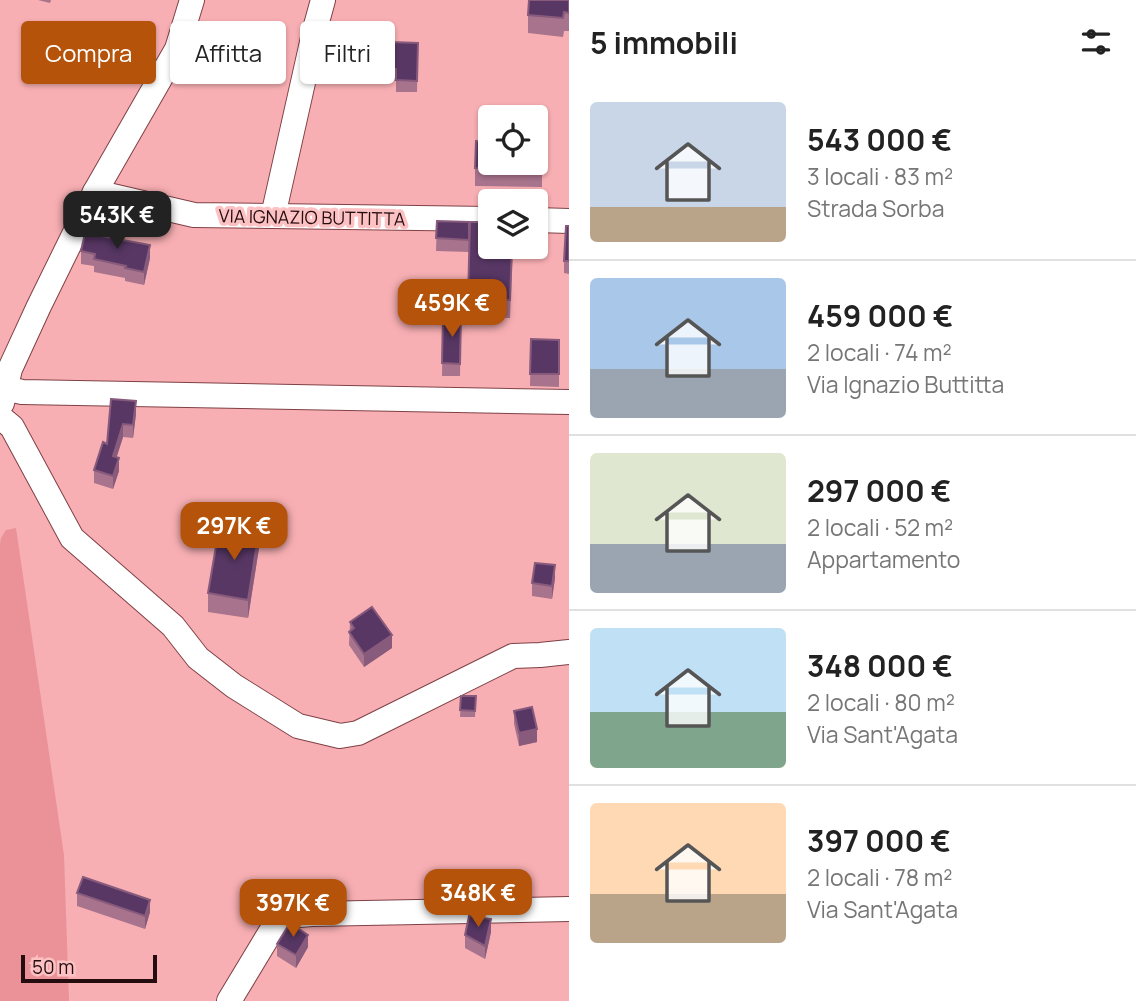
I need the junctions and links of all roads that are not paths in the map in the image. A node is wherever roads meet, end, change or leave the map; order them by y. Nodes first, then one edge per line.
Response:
1 (192, 0) edge
2 (323, 0) edge
3 (95, 192) junction
4 (273, 216) junction
5 (478, 219) edge
6 (548, 220) edge
7 (569, 221) edge
8 (569, 402) edge
9 (2, 405) edge
10 (569, 652) edge
11 (569, 909) edge
12 (229, 1001) edge

1 - 3 street
2 - 4 street
3 - 4 street, VIA IGNAZIO BUTTITTA
3 - 9 street
4 - 5 street, VIA IGNAZIO BUTTITTA
6 - 7 street
8 - 9 street
9 - 10 street
11 - 12 street

